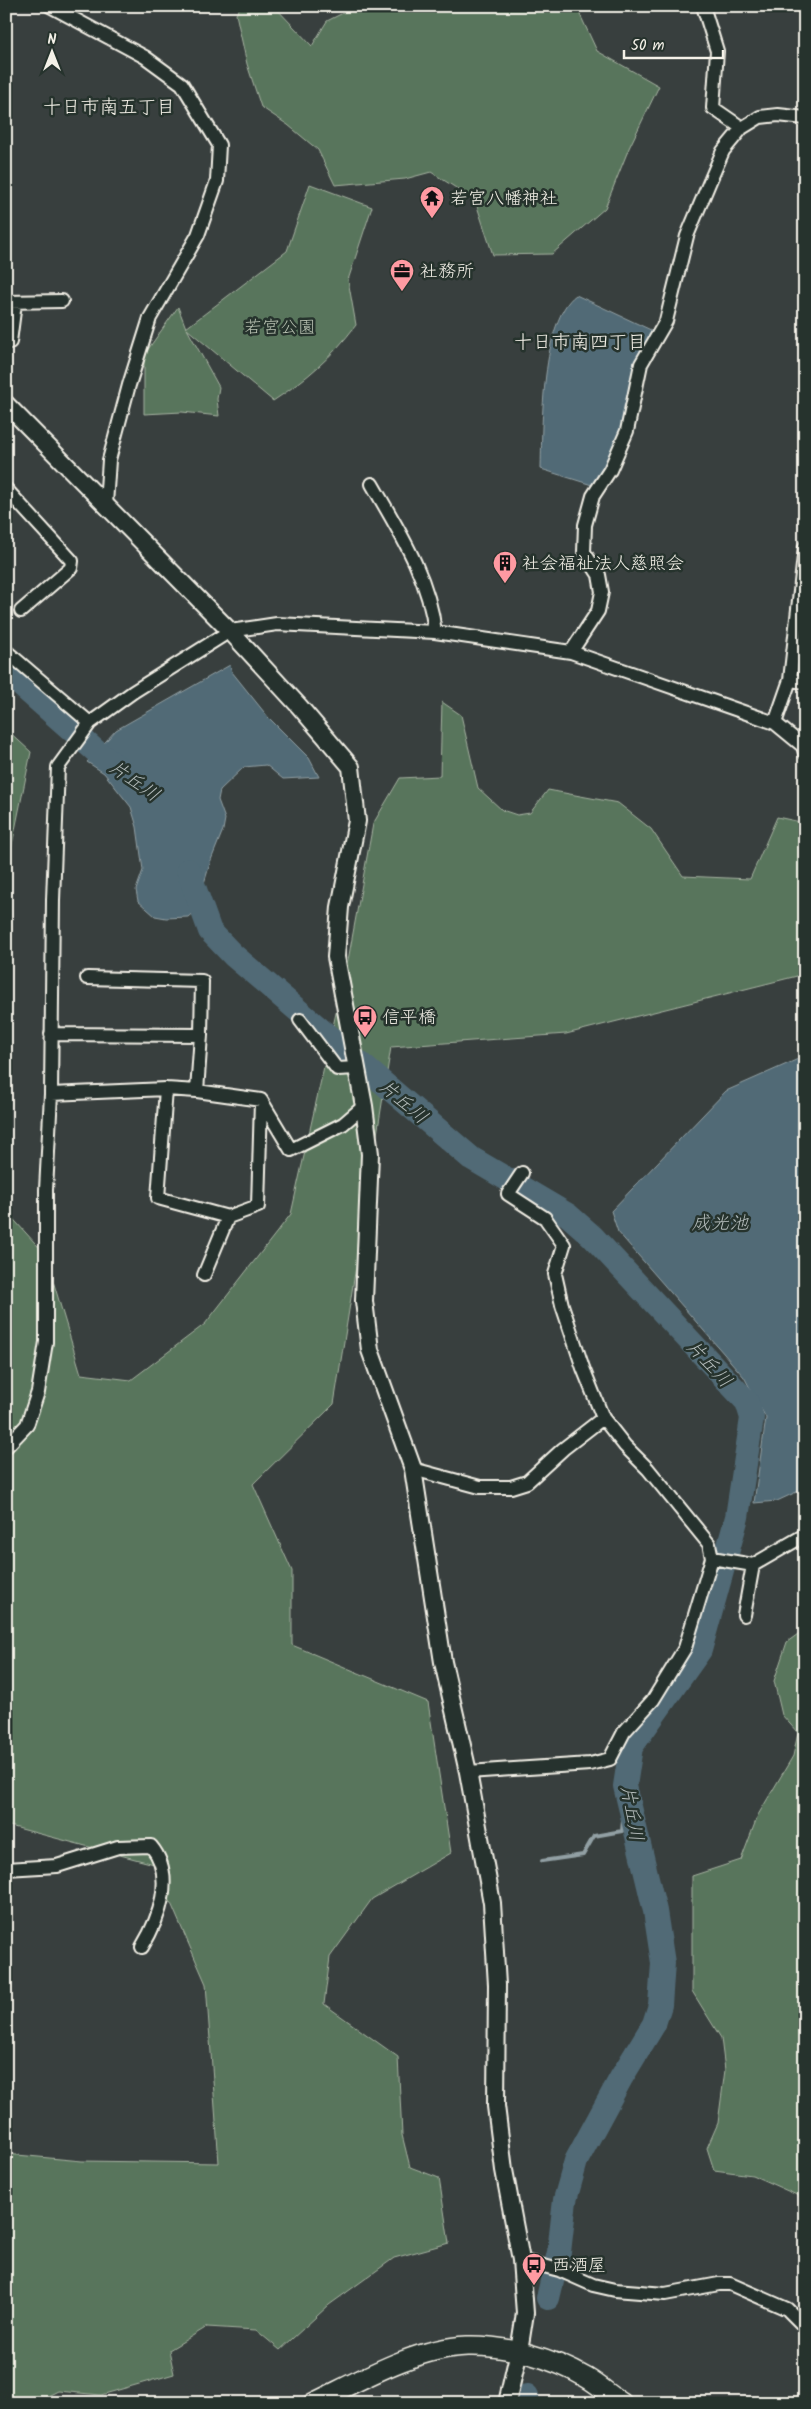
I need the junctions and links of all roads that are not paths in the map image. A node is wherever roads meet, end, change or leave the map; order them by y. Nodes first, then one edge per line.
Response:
1 (703, 6) edge
2 (54, 7) edge
3 (805, 118) edge
4 (742, 128) junction
5 (62, 301) dead end
6 (11, 303) edge
7 (10, 342) dead end
8 (6, 404) edge
9 (372, 484) dead end
10 (6, 489) edge
11 (106, 504) junction
12 (805, 547) edge
13 (21, 611) dead end
14 (230, 631) junction
15 (435, 632) junction
16 (6, 651) edge
17 (571, 652) junction
18 (790, 680) junction
19 (805, 682) edge
20 (90, 723) junction
21 (775, 723) junction
22 (805, 753) edge
23 (87, 978) dead end
24 (300, 1020) dead end
25 (51, 1034) junction
26 (201, 1035) junction
27 (357, 1068) junction
28 (166, 1089) junction
29 (197, 1091) junction
30 (51, 1094) junction
31 (261, 1100) junction
32 (364, 1106) junction
33 (522, 1173) dead end
34 (228, 1217) junction
35 (204, 1275) dead end
36 (603, 1418) junction
37 (6, 1447) edge
38 (412, 1469) junction
39 (805, 1535) edge
40 (712, 1558) junction
41 (753, 1565) junction
42 (744, 1615) dead end
43 (468, 1772) junction
44 (6, 1868) edge
45 (142, 1947) dead end
46 (522, 2260) junction
47 (805, 2328) edge
48 (519, 2351) junction
49 (313, 2403) edge
50 (507, 2403) edge
51 (622, 2403) edge

1 - 4 street
2 - 11 street
3 - 4 street
4 - 17 street
5 - 6 street
6 - 7 street
8 - 11 street
9 - 15 street
10 - 13 street
11 - 14 street
12 - 18 street
14 - 15 street
14 - 20 street
14 - 27 street
15 - 17 street
16 - 20 street
17 - 21 street
18 - 19 street
18 - 21 street
20 - 25 street
21 - 22 street
23 - 26 street
24 - 27 street
25 - 26 street
25 - 30 street
26 - 29 street
27 - 32 street
28 - 29 street
28 - 30 street
28 - 34 street
29 - 31 street
30 - 37 street
31 - 32 street
31 - 34 street
32 - 38 street
33 - 36 street
34 - 35 street
36 - 38 street
36 - 40 street
38 - 43 street
39 - 41 street
40 - 41 street
40 - 43 street
41 - 42 street
43 - 46 street
44 - 45 street
46 - 47 street
46 - 48 street
48 - 49 main road
48 - 50 street
48 - 51 main road

